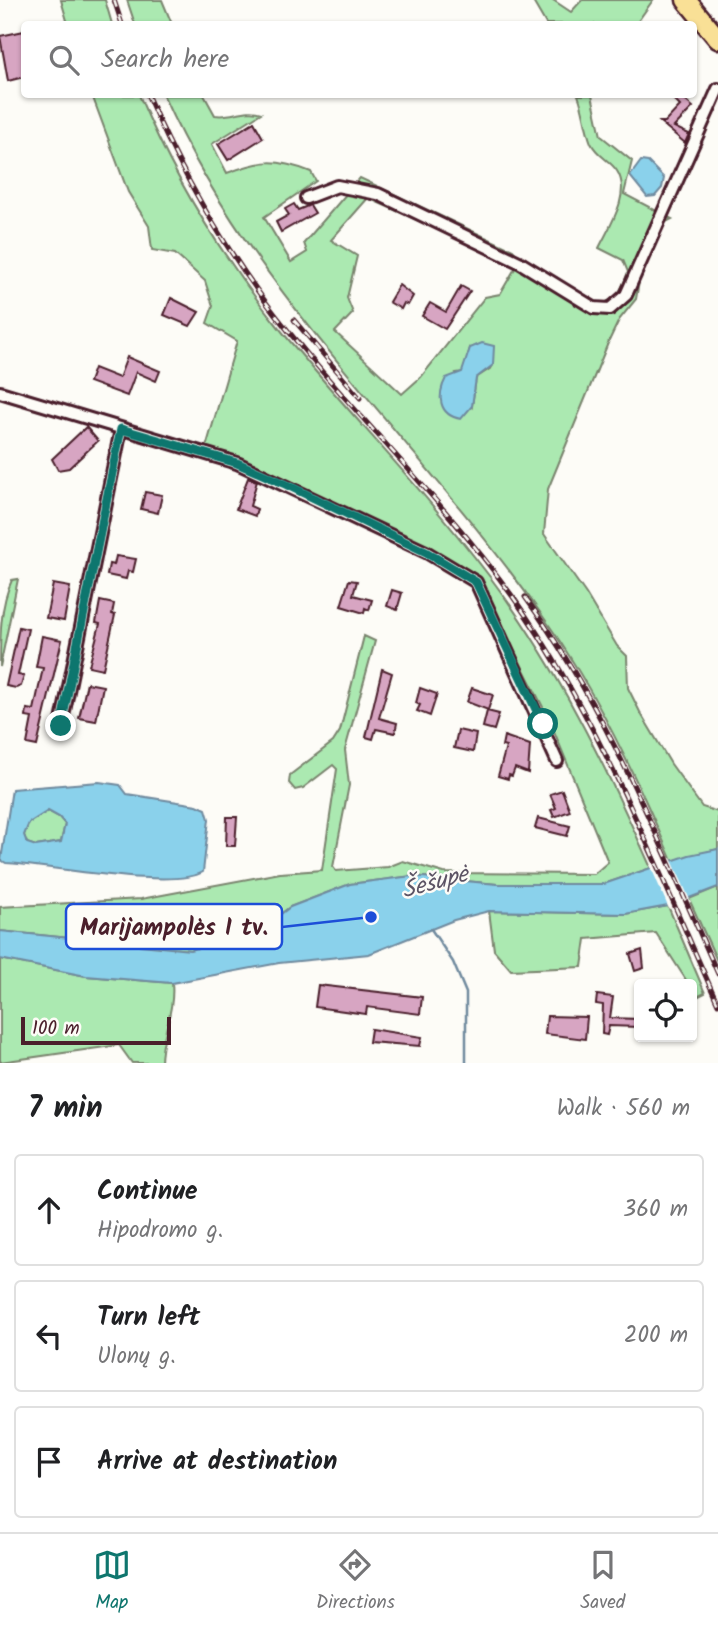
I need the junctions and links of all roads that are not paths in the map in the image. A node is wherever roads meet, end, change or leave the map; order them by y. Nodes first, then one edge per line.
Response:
1 (686, 0) edge
2 (718, 39) edge
3 (718, 89) edge
4 (306, 198) dead end
5 (0, 392) edge
6 (121, 429) junction
7 (61, 726) dead end
8 (557, 761) dead end

1 - 2 main road
3 - 4 street
5 - 6 street
6 - 7 street
6 - 8 street

